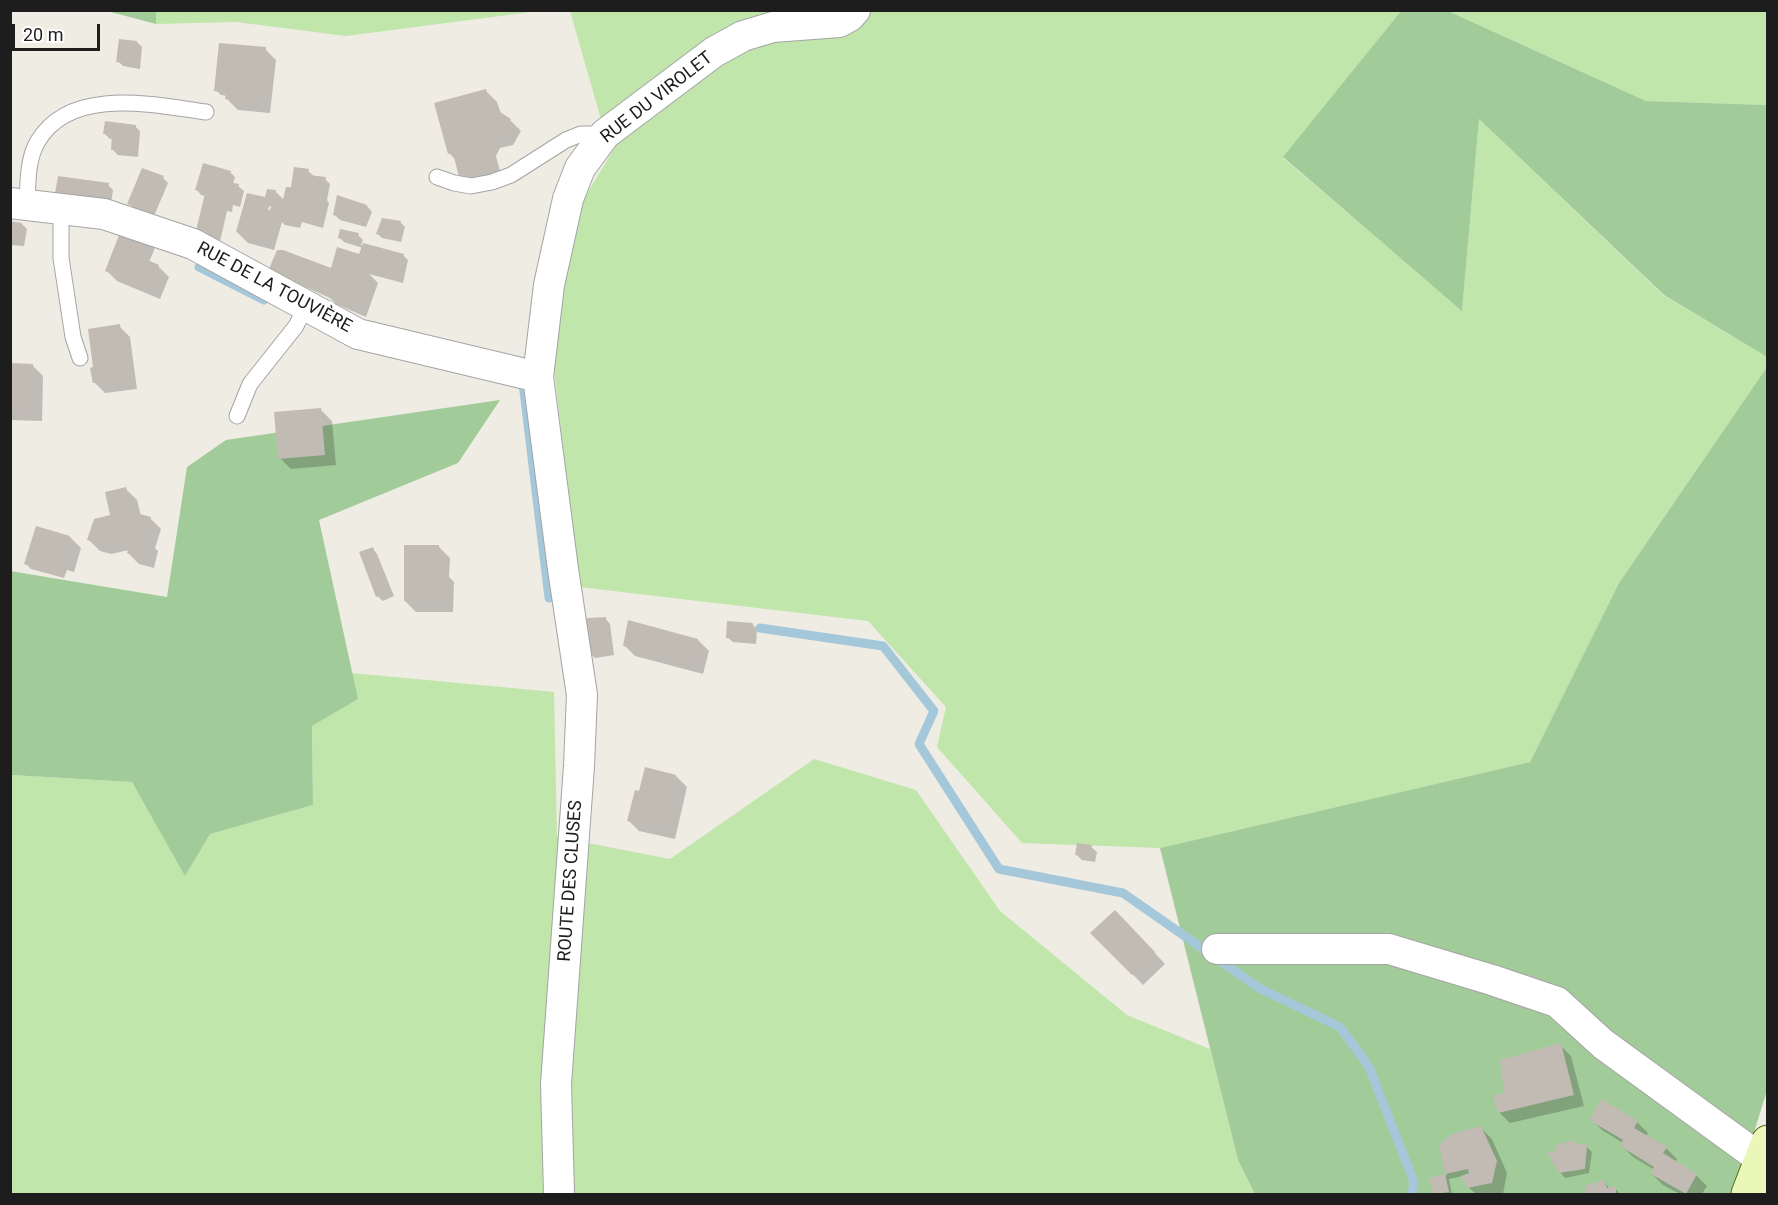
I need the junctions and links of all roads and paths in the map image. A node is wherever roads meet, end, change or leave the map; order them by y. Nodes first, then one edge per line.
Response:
1 (855, 10) edge
2 (206, 112) dead end
3 (605, 134) junction
4 (437, 177) dead end
5 (19, 204) edge
6 (61, 209) junction
7 (306, 306) junction
8 (80, 358) dead end
9 (538, 377) junction
10 (237, 416) dead end
11 (563, 569) joint
12 (1217, 949) dead end
13 (1763, 1162) edge
14 (559, 1194) edge

1 - 3 street, RUE DU VIROLET
2 - 5 lane
3 - 4 lane
3 - 9 street, RUE DU VIROLET
5 - 6 street, RUE DE LA TOUVIÈRE
6 - 7 street, RUE DE LA TOUVIÈRE
6 - 8 lane
7 - 9 street, RUE DE LA TOUVIÈRE
7 - 10 lane
9 - 11 street, RUE DU VIROLET
11 - 14 street, ROUTE DES CLUSES
12 - 13 street

